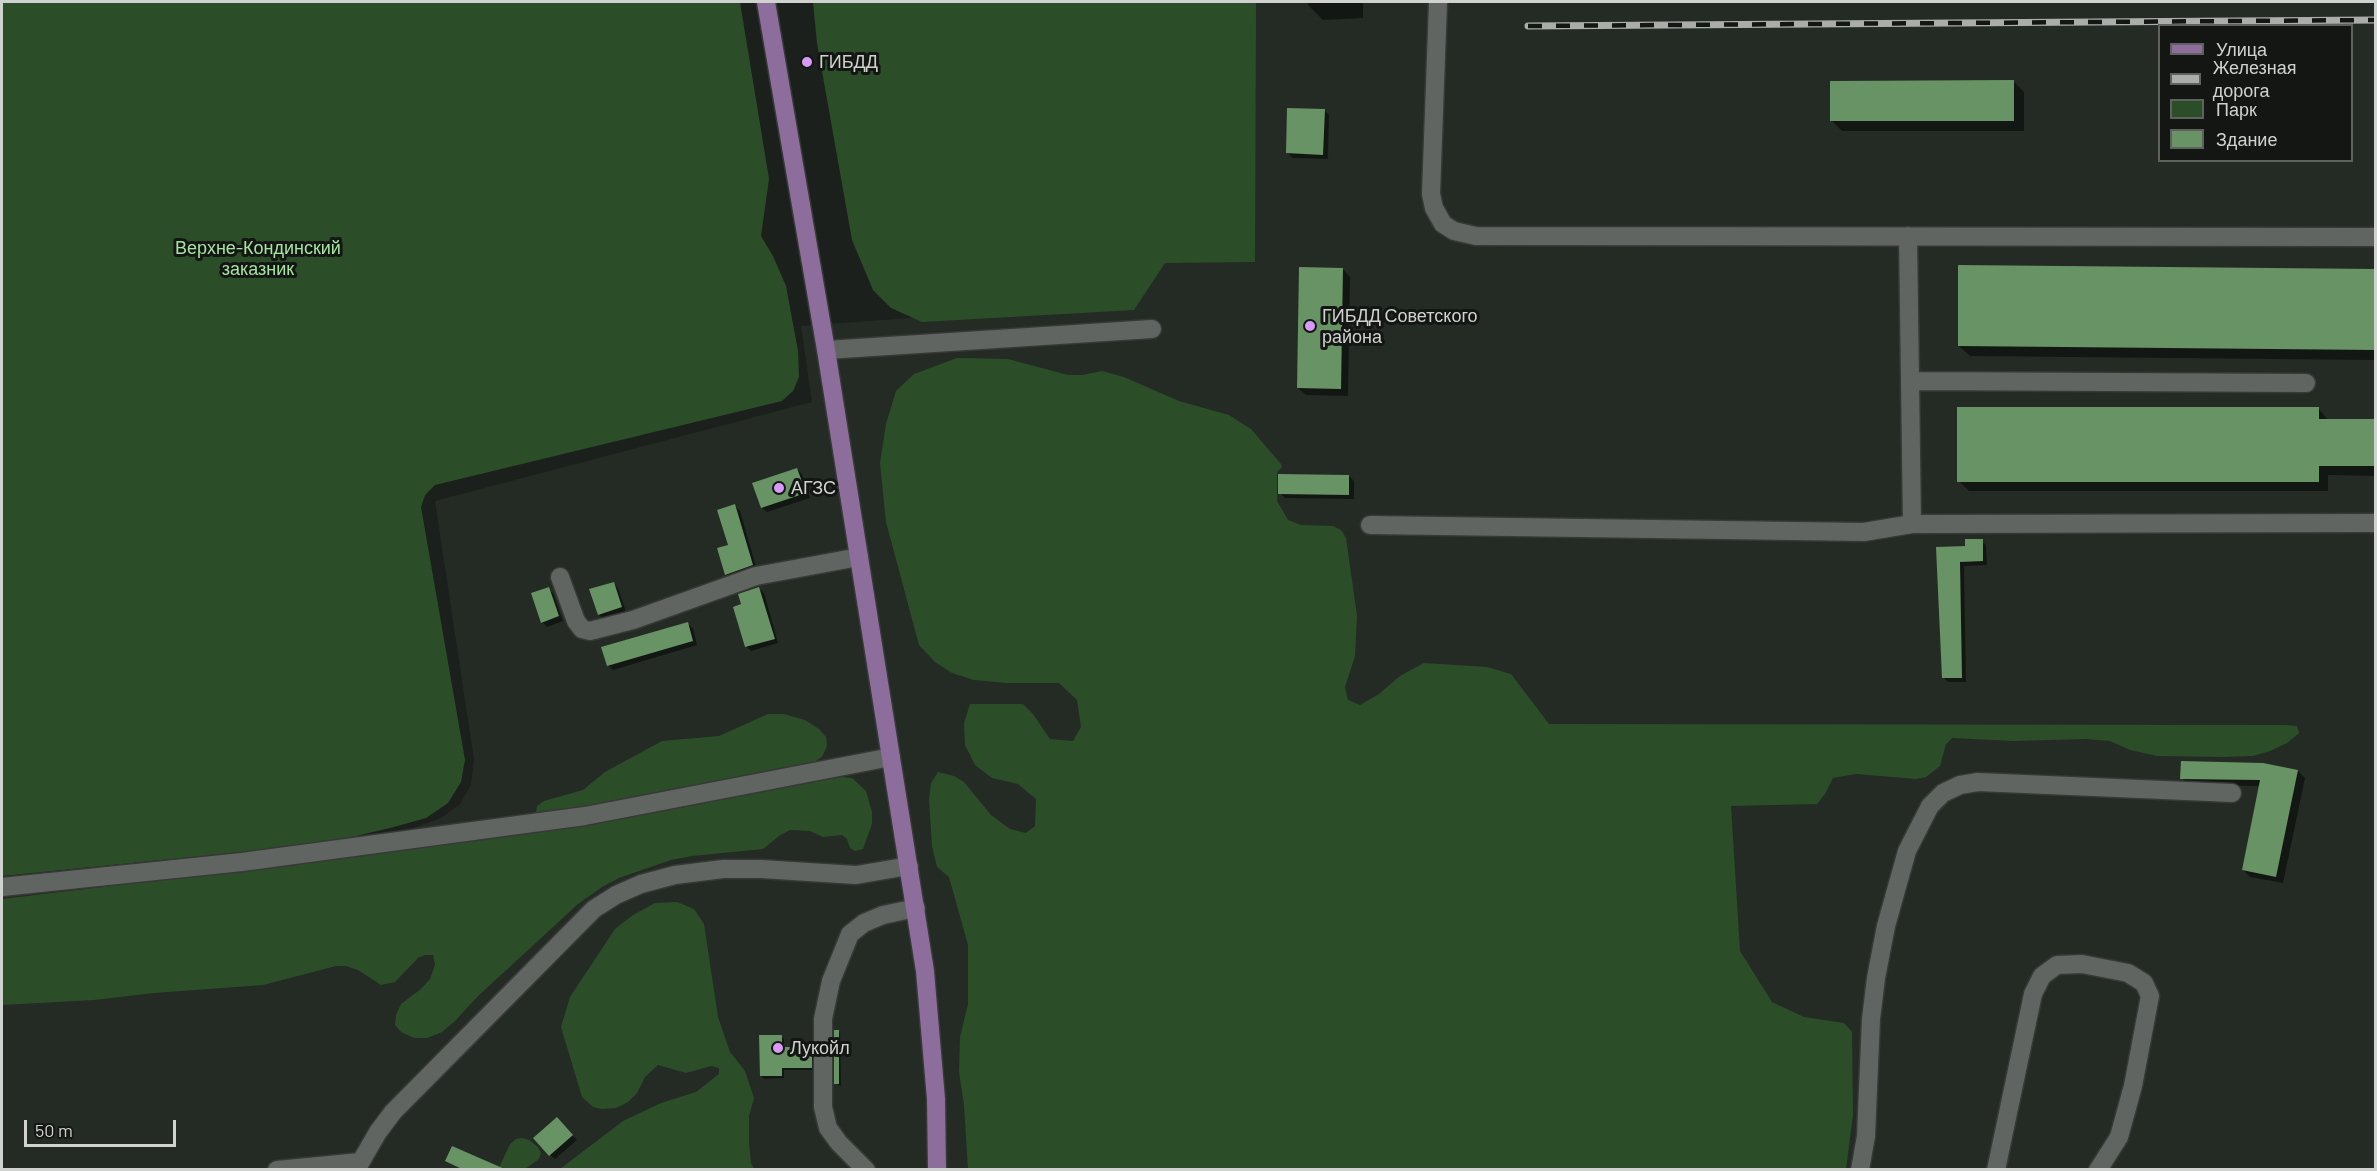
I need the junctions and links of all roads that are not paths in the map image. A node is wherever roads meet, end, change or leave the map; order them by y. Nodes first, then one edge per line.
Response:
1 (766, 2) edge
2 (1438, 2) edge
3 (1908, 236) junction
4 (2376, 237) edge
5 (1152, 329) dead end
6 (826, 350) junction
7 (1910, 381) junction
8 (2306, 383) dead end
9 (2376, 523) edge
10 (1912, 524) junction
11 (1370, 525) dead end
12 (859, 557) junction
13 (560, 577) dead end
14 (891, 757) junction
15 (2232, 793) dead end
16 (909, 866) junction
17 (2, 887) edge
18 (916, 908) junction
19 (358, 1166) edge
20 (277, 1170) edge
21 (866, 1170) edge
22 (937, 1170) edge
23 (1860, 1170) edge
24 (1996, 1170) edge
25 (2098, 1170) edge

1 - 6 main road
2 - 3 lane
3 - 4 lane
3 - 7 lane
5 - 6 lane
6 - 12 main road
7 - 8 lane
7 - 10 lane
9 - 10 lane
10 - 11 lane
12 - 13 lane
12 - 14 main road
14 - 16 main road
14 - 17 lane
15 - 23 lane
16 - 18 main road
16 - 19 lane
18 - 21 lane
18 - 22 main road
19 - 20 lane
24 - 25 lane

